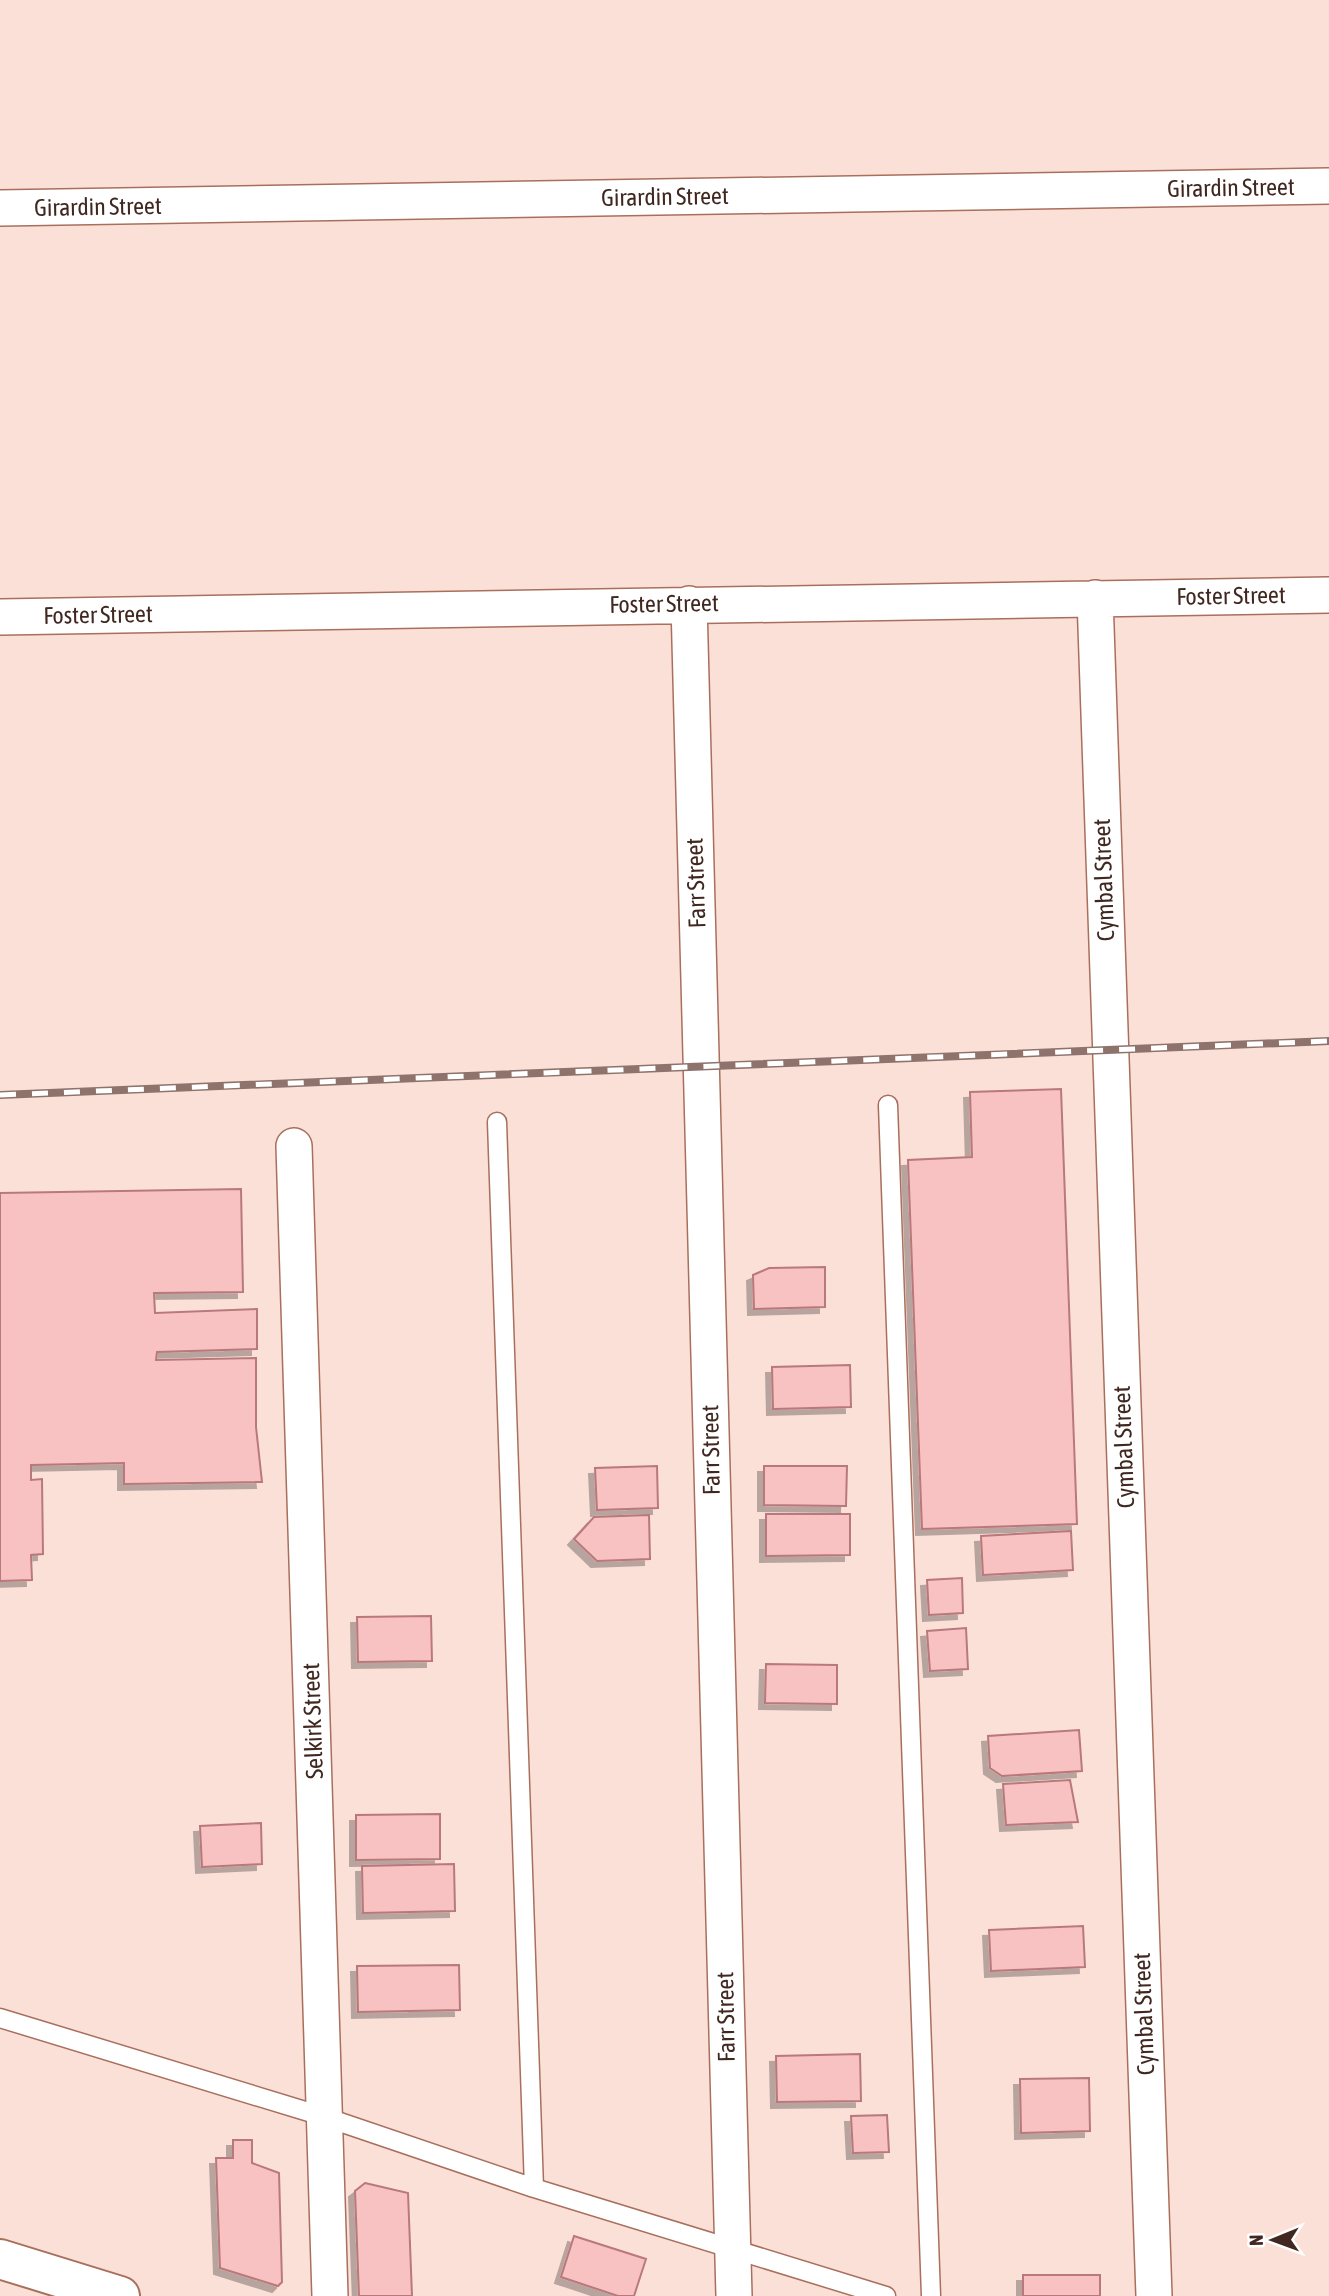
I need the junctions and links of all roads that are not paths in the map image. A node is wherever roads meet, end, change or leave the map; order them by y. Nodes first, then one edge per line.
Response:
1 (1329, 186) edge
2 (0, 208) edge
3 (1329, 595) edge
4 (1095, 598) junction
5 (689, 604) junction
6 (0, 617) edge
7 (888, 1105) dead end
8 (497, 1122) dead end
9 (294, 1146) dead end
10 (0, 2018) edge
11 (325, 2117) junction
12 (534, 2188) junction
13 (732, 2251) junction
14 (0, 2259) edge
15 (120, 2296) edge
16 (330, 2296) edge
17 (734, 2296) edge
18 (886, 2296) edge
19 (931, 2296) edge
20 (1154, 2296) edge

1 - 2 street, Girardin Street
3 - 4 street, Foster Street
4 - 5 street, Foster Street
4 - 20 street, Cymbal Street
5 - 6 street, Foster Street
5 - 13 street, Farr Street
7 - 19 lane
8 - 12 lane
9 - 11 street, Selkirk Street
10 - 11 lane
11 - 12 lane
11 - 16 street, Selkirk Street
12 - 13 lane
13 - 17 street, Farr Street
13 - 18 lane
14 - 15 main road

